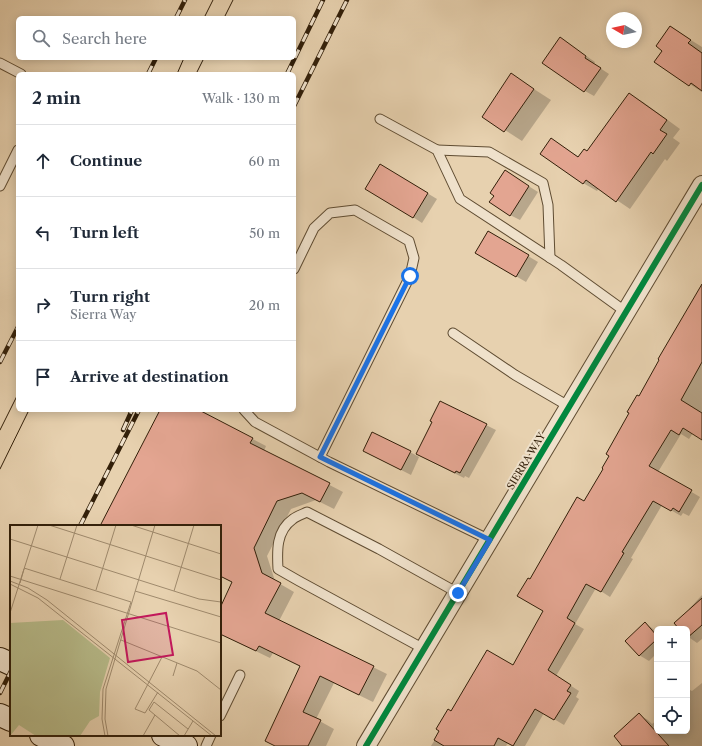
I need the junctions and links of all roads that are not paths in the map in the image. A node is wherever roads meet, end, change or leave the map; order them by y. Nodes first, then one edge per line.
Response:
1 (0, 63) edge
2 (16, 72) edge
3 (380, 118) dead end
4 (437, 150) junction
5 (16, 154) edge
6 (702, 185) edge
7 (0, 186) edge
8 (550, 258) junction
9 (296, 265) edge
10 (626, 312) junction
11 (453, 333) dead end
12 (570, 407) junction
13 (246, 412) edge
14 (320, 457) junction
15 (490, 540) junction
16 (458, 593) junction
17 (424, 649) junction
18 (0, 659) edge
19 (10, 664) edge
20 (240, 675) dead end
21 (221, 714) edge
22 (0, 715) edge
23 (10, 720) edge
24 (43, 736) edge
25 (165, 736) edge
26 (211, 736) edge
27 (64, 746) edge
28 (186, 746) edge
29 (206, 746) edge
30 (366, 746) edge

1 - 2 lane
3 - 4 lane
4 - 8 lane
4 - 8 lane
5 - 7 lane
6 - 10 street, SIERRA WAY
8 - 10 lane
9 - 14 lane
10 - 12 street, SIERRA WAY
11 - 12 lane
12 - 15 street, SIERRA WAY
13 - 14 lane
14 - 15 lane
15 - 16 street, SIERRA WAY
16 - 17 street, SIERRA WAY
16 - 17 lane
17 - 30 street, SIERRA WAY
18 - 19 main road
20 - 21 lane
22 - 23 main road
24 - 27 main road
25 - 28 main road
26 - 29 lane

